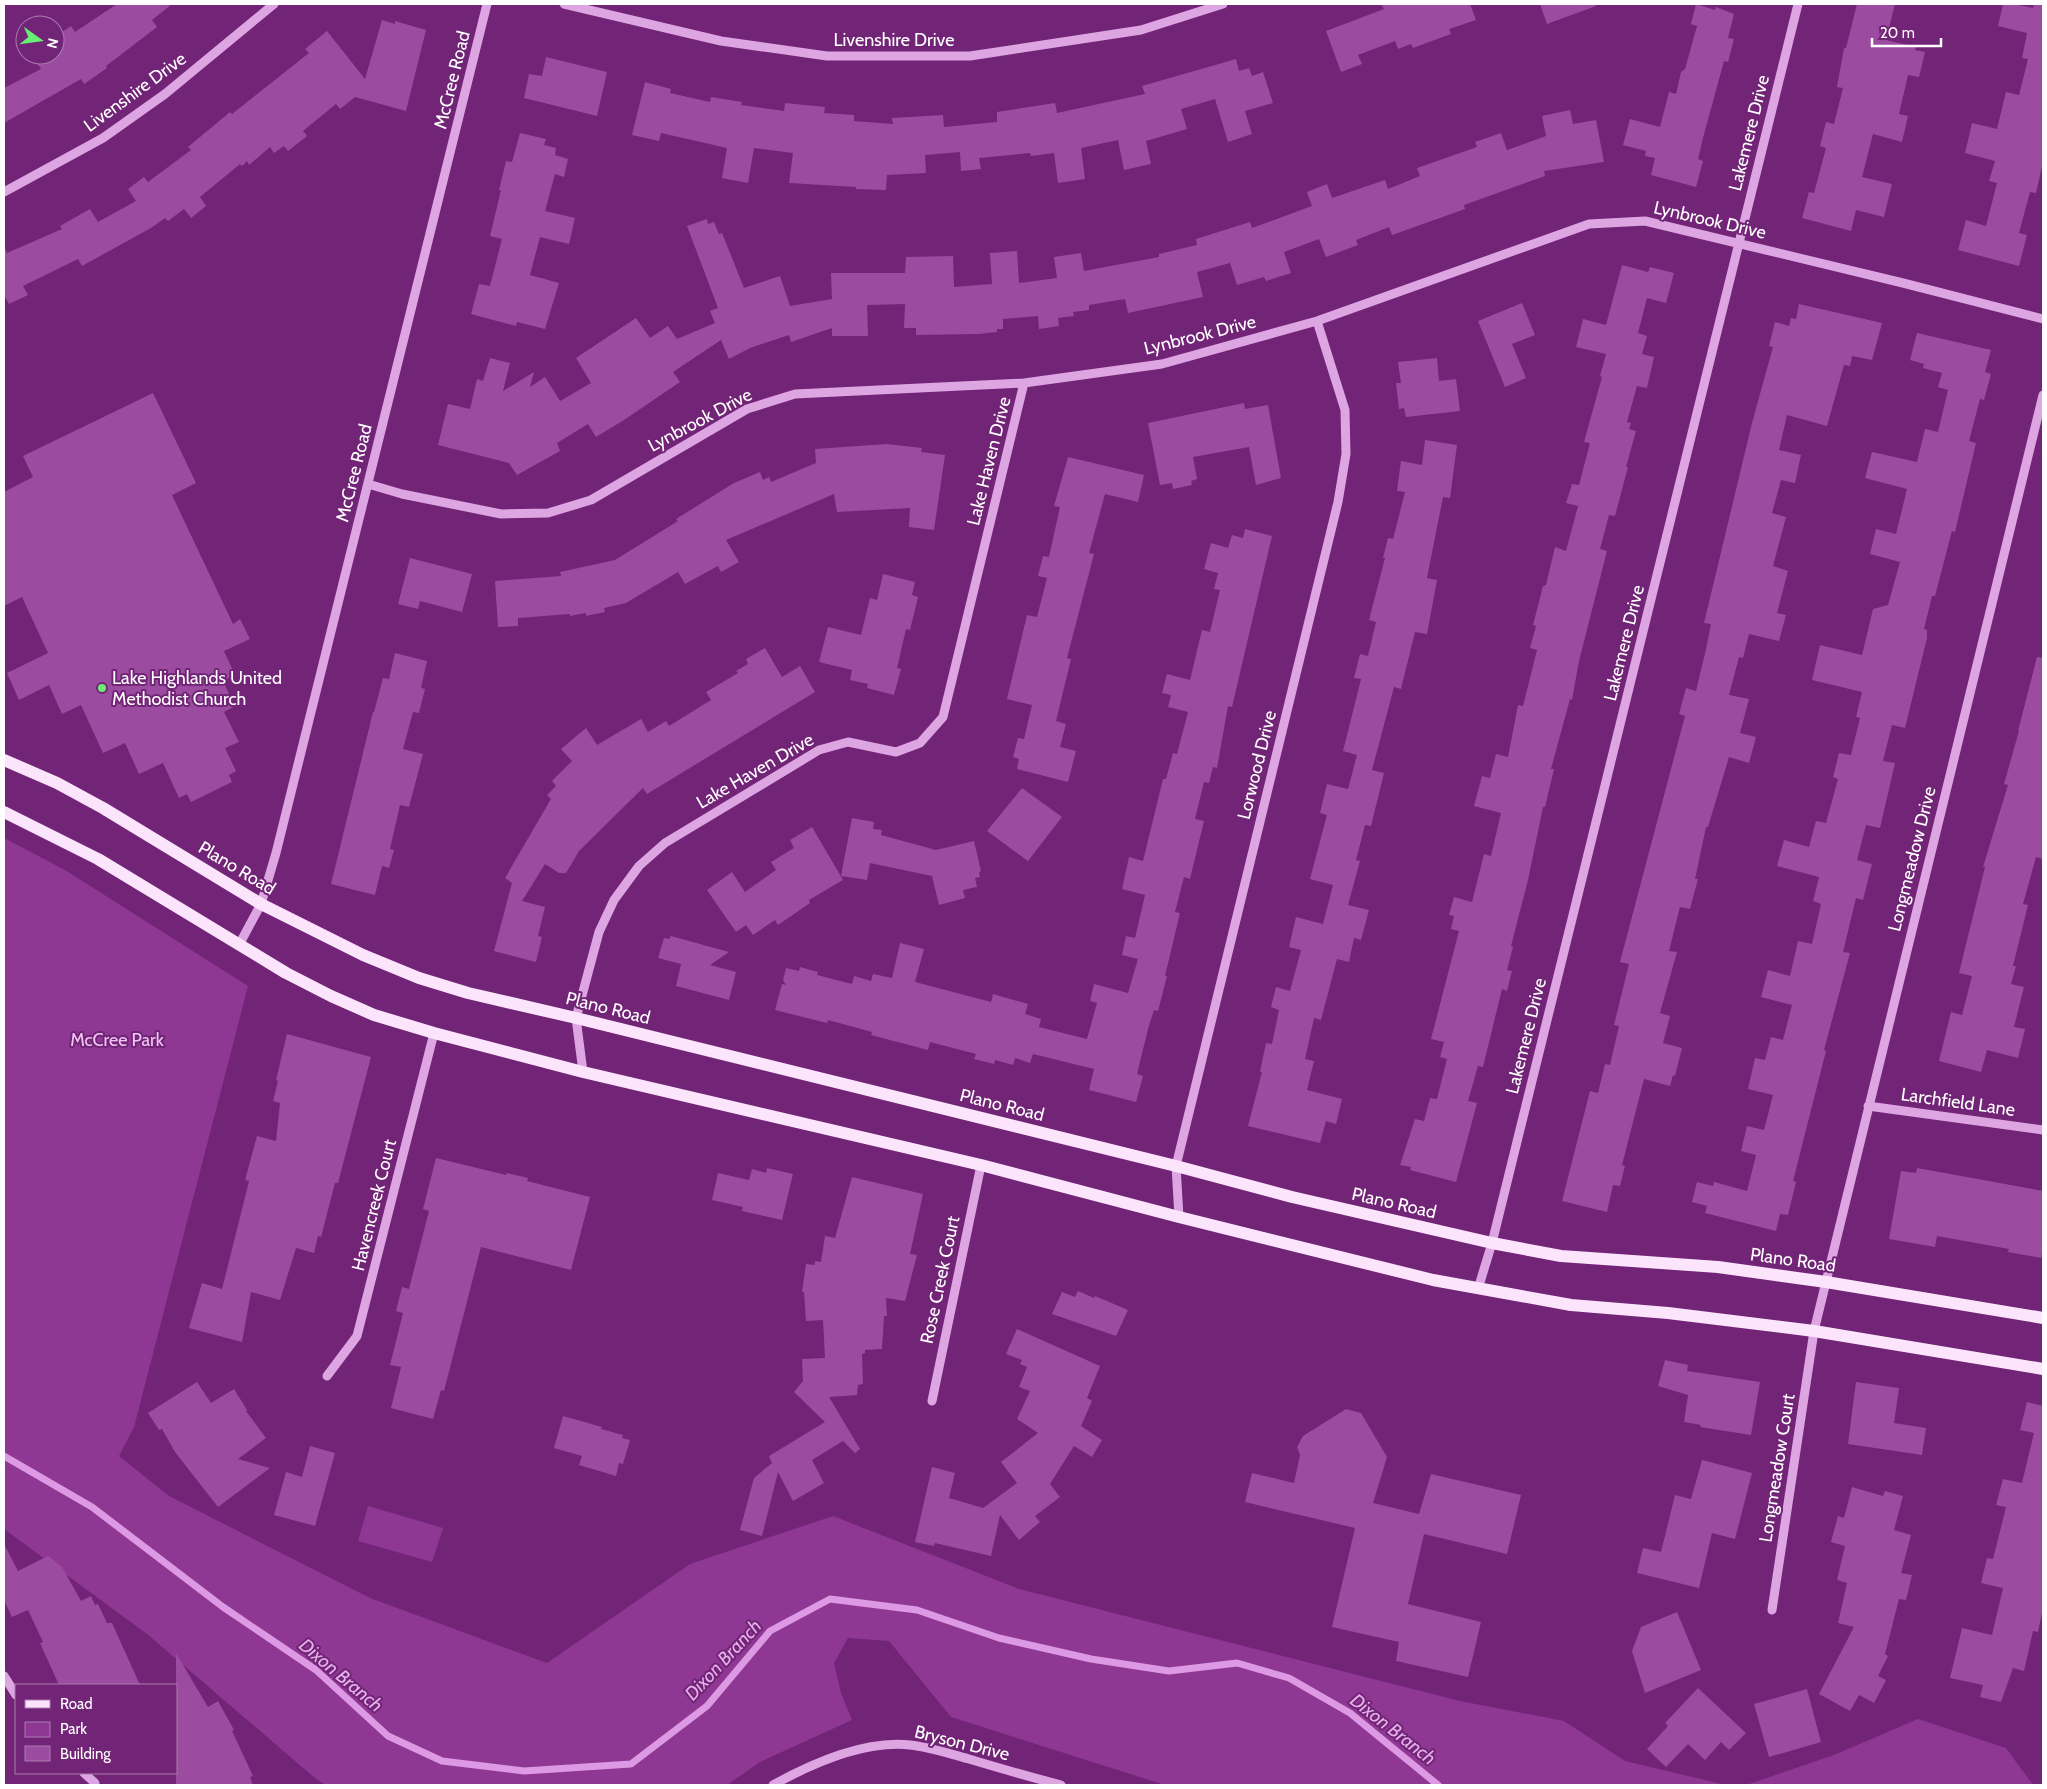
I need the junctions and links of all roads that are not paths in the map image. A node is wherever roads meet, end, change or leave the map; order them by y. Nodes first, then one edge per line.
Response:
1 (274, 4) edge
2 (487, 4) edge
3 (564, 4) edge
4 (1223, 4) edge
5 (1798, 4) edge
6 (4, 192) edge
7 (1739, 243) junction
8 (2043, 319) edge
9 (1317, 321) junction
10 (1024, 383) junction
11 (2043, 395) edge
12 (368, 484) junction
13 (4, 760) edge
14 (4, 812) edge
15 (261, 904) junction
16 (239, 945) junction
17 (576, 1018) junction
18 (434, 1033) junction
19 (583, 1072) junction
20 (1868, 1106) junction
21 (2043, 1130) edge
22 (981, 1165) junction
23 (1176, 1166) junction
24 (1179, 1217) junction
25 (1492, 1243) junction
26 (1826, 1282) junction
27 (1478, 1289) junction
28 (2043, 1318) edge
29 (1814, 1331) junction
30 (2043, 1369) edge
31 (327, 1376) dead end
32 (932, 1401) dead end
33 (1772, 1610) dead end
34 (4, 1676) edge
35 (15, 1693) edge
36 (85, 1774) edge
37 (95, 1783) dead end
38 (773, 1785) edge
39 (1060, 1785) edge

1 - 6 street, Livenshire Drive
2 - 12 street, McCree Road
3 - 4 street, Livenshire Drive
5 - 7 street, Lakemere Drive
7 - 8 street, Lynbrook Drive
7 - 9 street, Lynbrook Drive
7 - 25 street, Lakemere Drive
9 - 10 street, Lynbrook Drive
9 - 23 street, Lorwood Drive
10 - 12 street, Lynbrook Drive
10 - 17 street, Lake Haven Drive
11 - 20 street, Longmeadow Drive
12 - 15 street, McCree Road
13 - 15 main road, Plano Road
14 - 16 main road
15 - 16 street, McCree Road
15 - 17 main road, Plano Road
16 - 18 main road
17 - 19 street, Lake Haven Drive
17 - 23 main road, Plano Road
18 - 19 main road
18 - 31 street, Havencreek Court
19 - 22 main road
20 - 21 street, Larchfield Lane
20 - 26 street, Longmeadow Drive
22 - 24 main road
22 - 32 street, Rose Creek Court
23 - 24 street, Lorwood Drive
23 - 25 main road, Plano Road
24 - 27 main road
25 - 26 main road, Plano Road
25 - 27 street, Lakemere Drive
26 - 28 main road, Plano Road
26 - 29 street, Longmeadow Drive
27 - 29 main road
29 - 30 main road
29 - 33 street, Longmeadow Court
34 - 35 street
36 - 37 street
38 - 39 street, Bryson Drive

